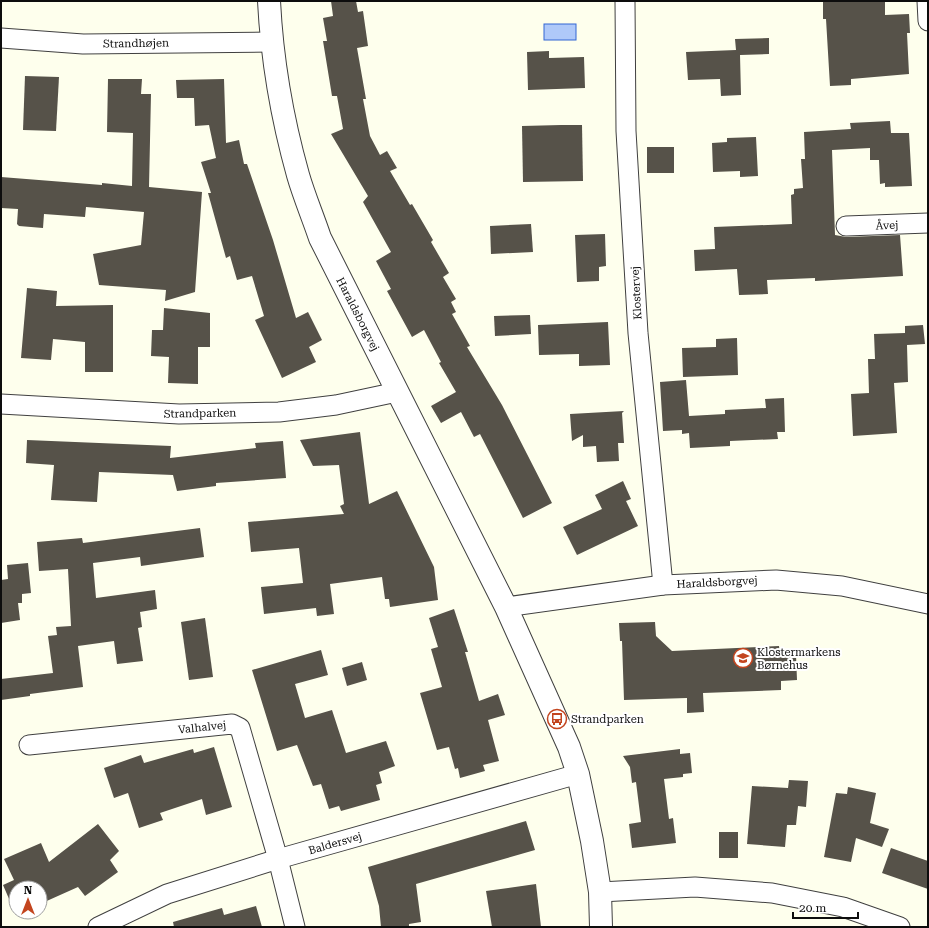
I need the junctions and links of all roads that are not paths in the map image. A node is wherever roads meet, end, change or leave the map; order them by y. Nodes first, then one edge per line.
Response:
1 (269, 1) edge
2 (625, 1) edge
3 (927, 1) edge
4 (928, 21) edge
5 (1, 38) edge
6 (271, 42) junction
7 (928, 223) edge
8 (846, 226) dead end
9 (397, 392) junction
10 (1, 404) edge
11 (663, 585) junction
12 (928, 604) edge
13 (506, 607) junction
14 (29, 745) dead end
15 (578, 774) junction
16 (278, 859) junction
17 (600, 892) junction
18 (98, 927) edge
19 (296, 927) edge
20 (601, 927) edge
21 (900, 927) edge

1 - 6 street, Haraldsborgvej
2 - 11 street, Klostervej
3 - 4 street
5 - 6 street, Strandhøjen
6 - 9 street, Haraldsborgvej
7 - 8 street, Åvej
9 - 10 street, Strandparken
9 - 13 street, Haraldsborgvej
11 - 12 street, Haraldsborgvej
11 - 13 street, Haraldsborgvej
13 - 15 street, Haraldsborgvej
14 - 16 street, Valhalvej
15 - 16 street, Baldersvej
15 - 17 street, Haraldsborgvej
16 - 18 street, Baldersvej
16 - 19 street, Valhalvej
17 - 20 street, Haraldsborgvej
17 - 21 street

